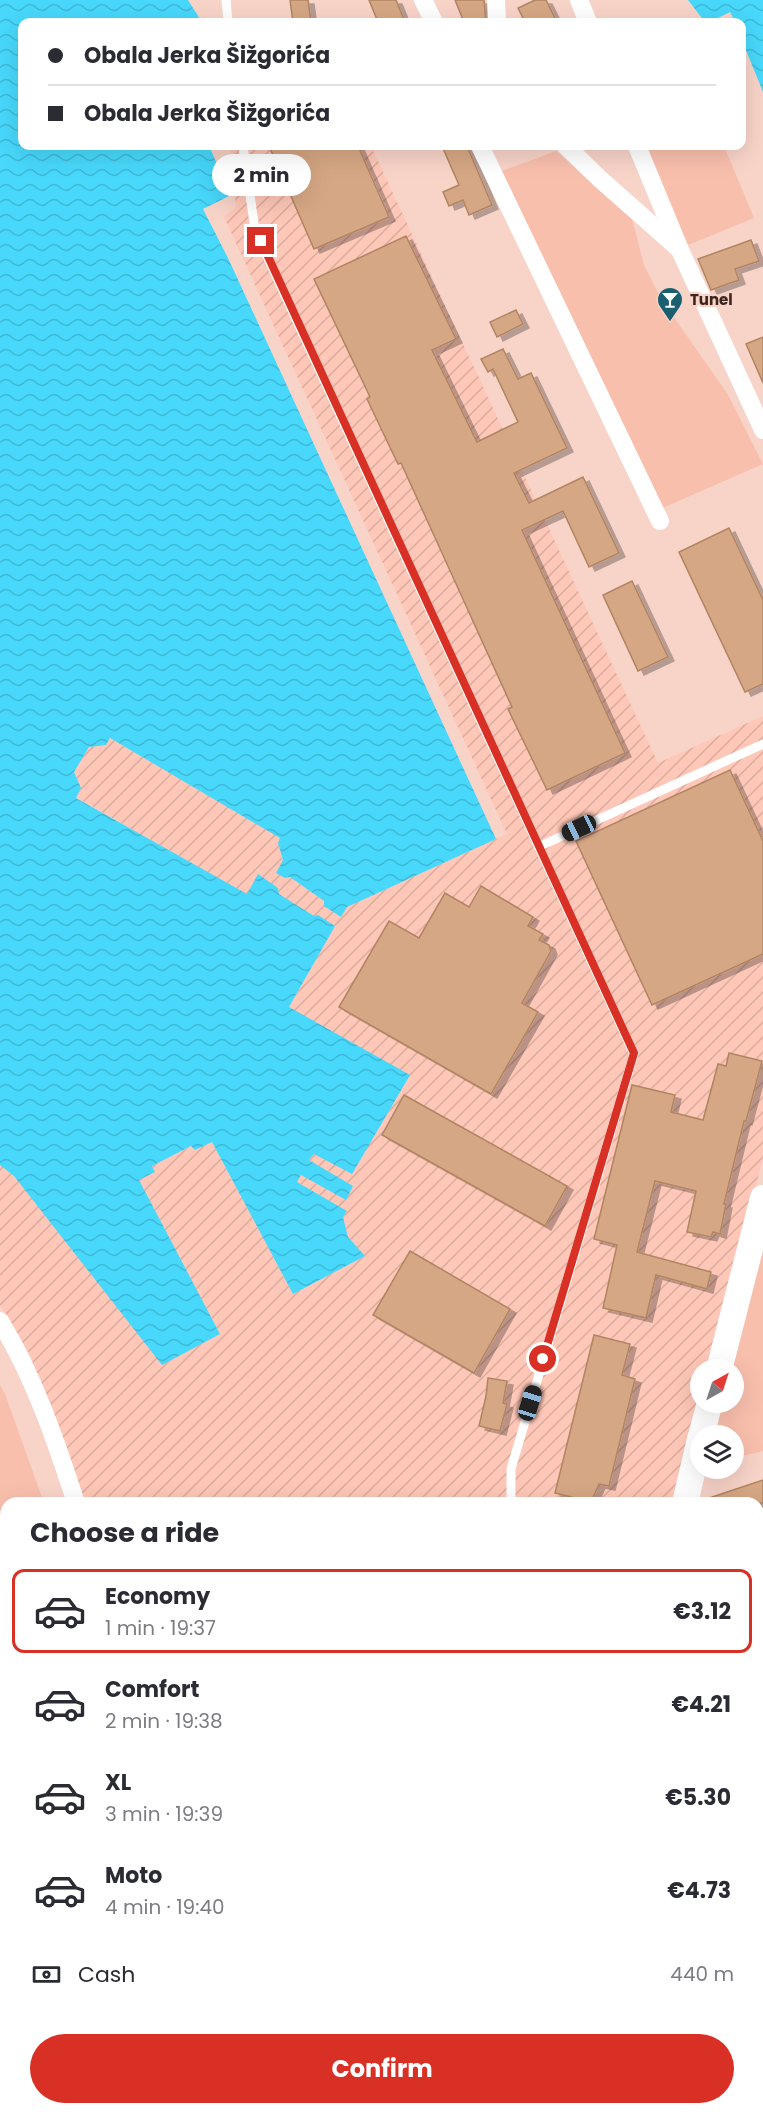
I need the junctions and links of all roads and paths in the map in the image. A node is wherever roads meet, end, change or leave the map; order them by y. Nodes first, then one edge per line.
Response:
1 (226, 0) edge
2 (423, 0) edge
3 (496, 0) edge
4 (579, 0) edge
5 (228, 18) edge
6 (432, 18) edge
7 (497, 18) edge
8 (586, 18) edge
9 (244, 150) edge
10 (482, 150) edge
11 (570, 150) edge
12 (639, 150) edge
13 (680, 250) junction
14 (763, 430) edge
15 (660, 521) dead end
16 (763, 744) edge
17 (538, 846) junction
18 (763, 1198) edge
19 (0, 1321) edge
20 (721, 1359) edge
21 (691, 1479) edge
22 (74, 1497) edge
23 (512, 1497) edge
24 (687, 1497) edge

1 - 5 lane
2 - 6 street
3 - 7 street
4 - 8 street
9 - 17 lane
10 - 15 street
11 - 13 street
12 - 13 street
13 - 14 street
16 - 17 lane
17 - 23 lane
18 - 20 street
19 - 22 street
21 - 24 street

